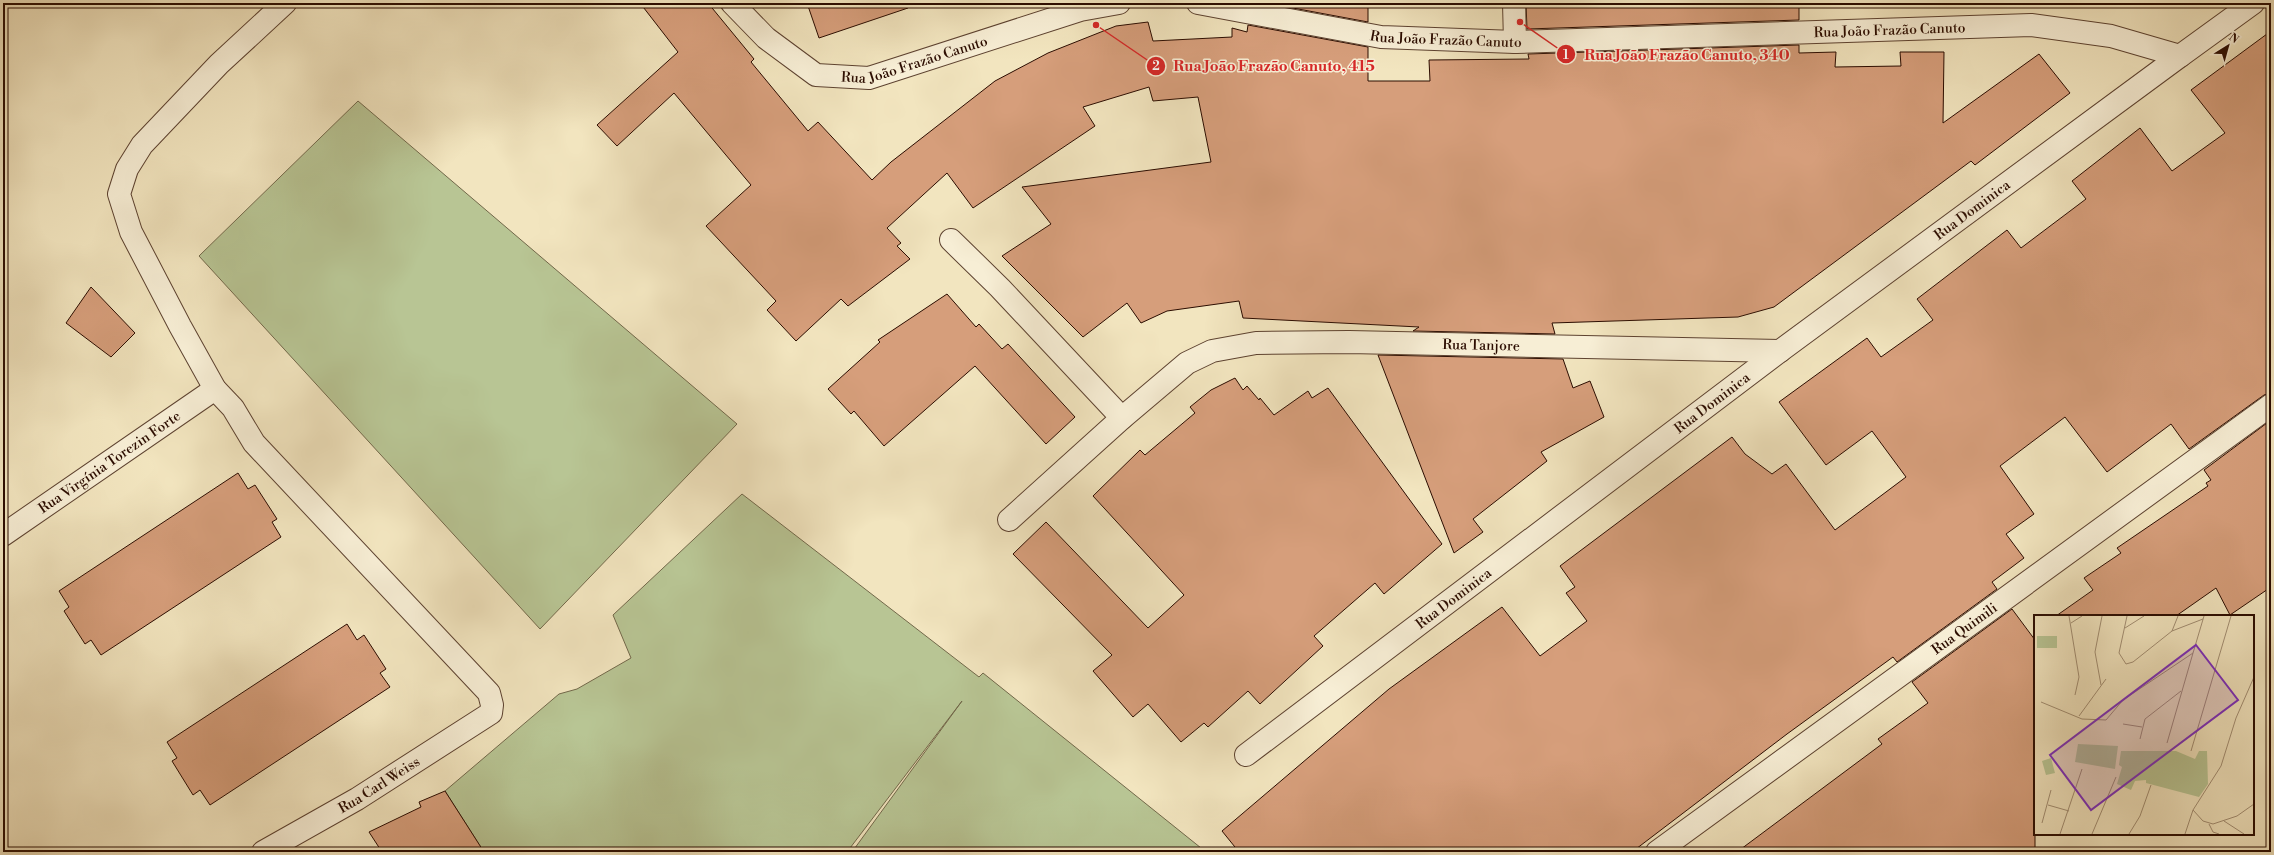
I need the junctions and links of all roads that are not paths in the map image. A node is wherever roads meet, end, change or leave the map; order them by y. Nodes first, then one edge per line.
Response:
1 (285, 3) edge
2 (732, 3) edge
3 (1119, 3) edge
4 (1198, 3) edge
5 (1514, 3) edge
6 (2253, 3) edge
7 (1515, 42) junction
8 (2180, 56) junction
9 (951, 240) dead end
10 (1780, 351) junction
11 (216, 389) junction
12 (2271, 405) edge
13 (1122, 418) junction
14 (1009, 520) dead end
15 (3, 535) edge
16 (1246, 755) dead end
17 (263, 852) edge
18 (1657, 852) edge

1 - 11 street
2 - 3 street, Rua João Frazão Canuto
4 - 7 street, Rua João Frazão Canuto
5 - 7 street
6 - 8 street
7 - 8 street, Rua João Frazão Canuto
8 - 10 street, Rua Dominica
9 - 13 street
10 - 13 street, Rua Tanjore
10 - 16 street, Rua Dominica
11 - 15 street, Rua Virgínia Torezin Forte
11 - 17 street, Rua Carl Weiss
12 - 18 street, Rua Quimili
13 - 14 street, Rua Tanjore

